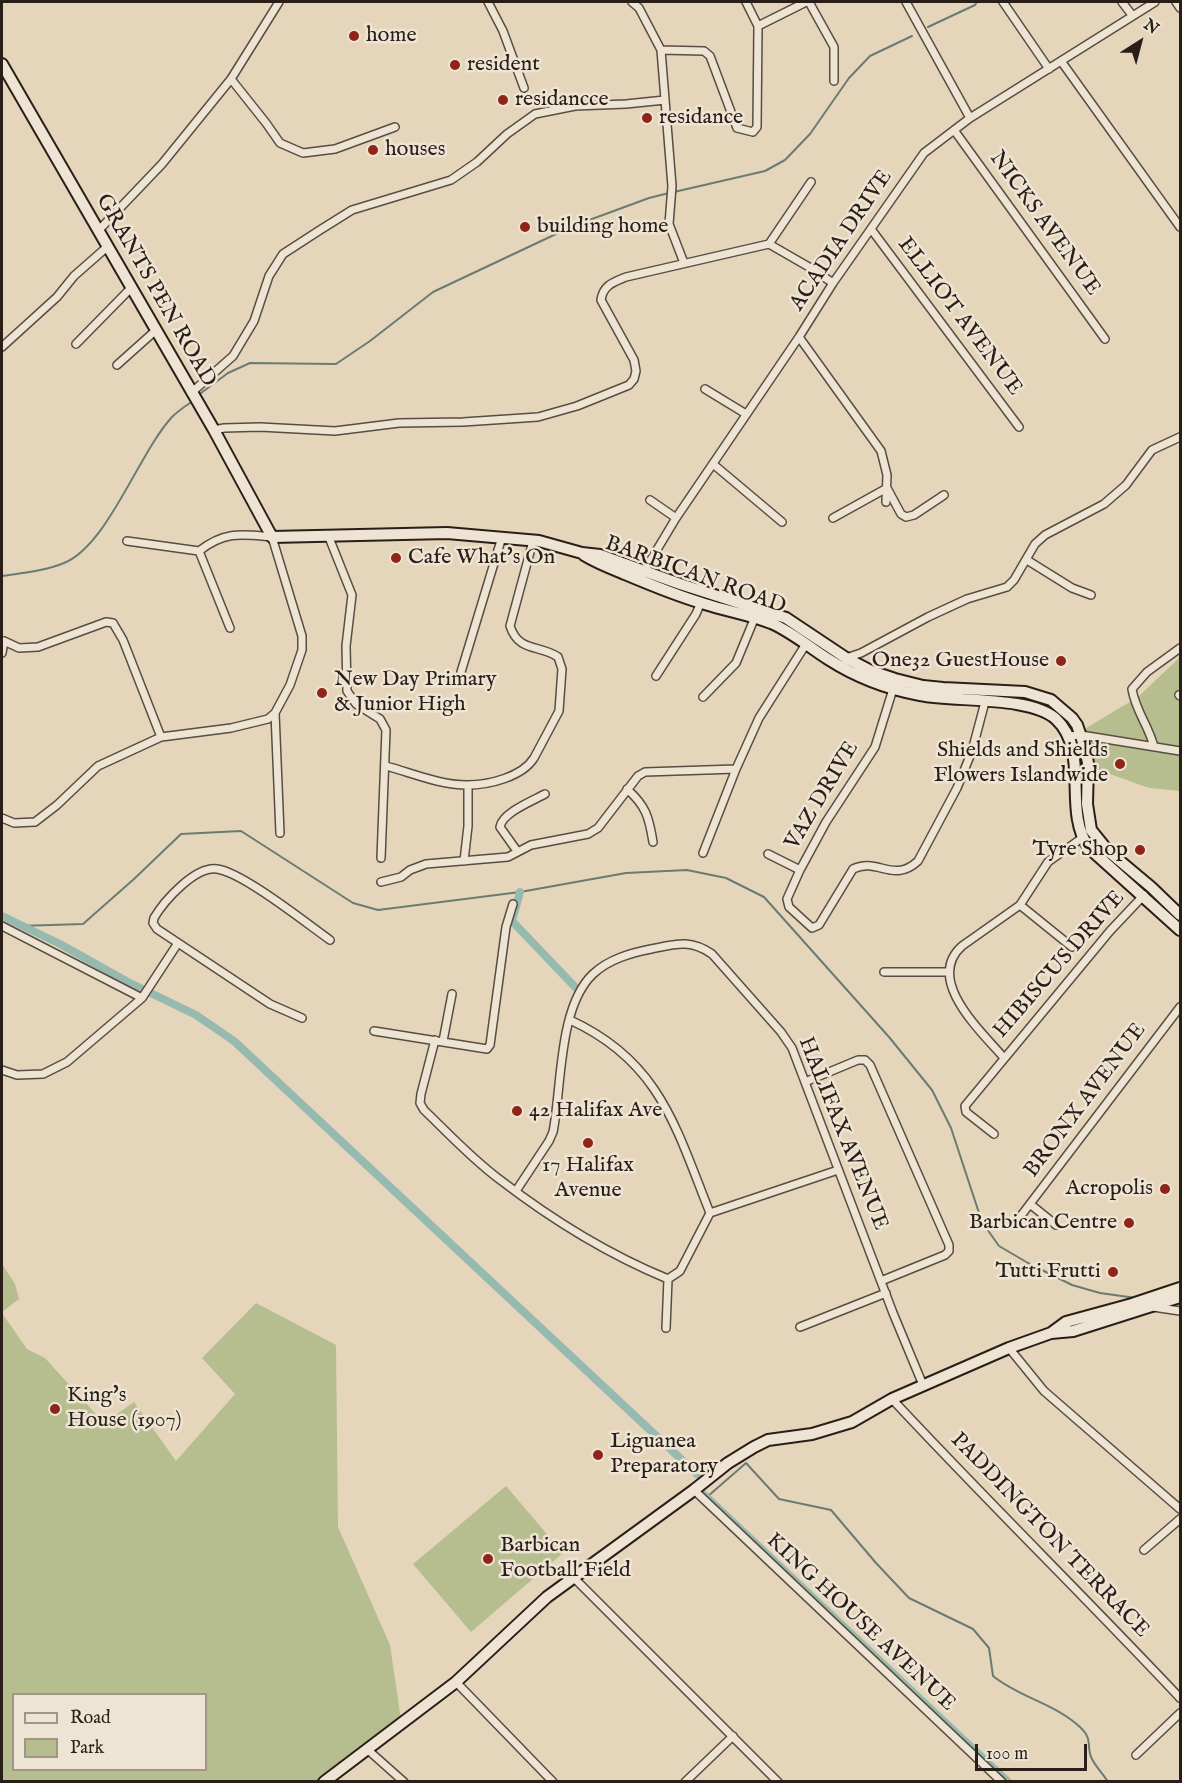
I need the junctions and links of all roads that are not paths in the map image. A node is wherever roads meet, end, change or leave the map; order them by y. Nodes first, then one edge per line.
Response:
1 (279, 2) edge
2 (491, 2) edge
3 (632, 2) edge
4 (746, 2) edge
5 (807, 2) edge
6 (906, 2) edge
7 (1003, 2) edge
8 (1122, 2) edge
9 (1155, 2) edge
10 (1176, 2) edge
11 (1180, 9) edge
12 (1132, 15) junction
13 (758, 26) junction
14 (661, 50) junction
15 (1060, 61) junction
16 (2, 64) edge
17 (1048, 69) junction
18 (231, 79) junction
19 (834, 81) dead end
20 (524, 88) dead end
21 (665, 100) junction
22 (970, 118) junction
23 (395, 127) dead end
24 (954, 130) junction
25 (811, 182) dead end
26 (1180, 227) edge
27 (871, 229) junction
28 (98, 231) junction
29 (769, 244) junction
30 (107, 247) junction
31 (684, 263) junction
32 (833, 283) junction
33 (131, 288) junction
34 (155, 331) junction
35 (799, 337) junction
36 (1105, 339) dead end
37 (76, 344) dead end
38 (2, 347) edge
39 (117, 365) dead end
40 (705, 389) dead end
41 (191, 393) junction
42 (746, 414) junction
43 (1019, 428) dead end
44 (214, 430) junction
45 (1180, 437) edge
46 (713, 464) junction
47 (887, 488) junction
48 (944, 495) dead end
49 (650, 500) dead end
50 (886, 502) dead end
51 (676, 518) junction
52 (833, 518) dead end
53 (782, 522) dead end
54 (328, 535) junction
55 (272, 537) junction
56 (502, 537) junction
57 (533, 541) junction
58 (127, 542) dead end
59 (200, 551) junction
60 (1027, 560) junction
61 (642, 576) junction
62 (1091, 595) dead end
63 (701, 602) junction
64 (755, 617) junction
65 (230, 628) dead end
66 (3, 638) edge
67 (806, 644) junction
68 (1180, 648) edge
69 (2, 653) edge
70 (1180, 653) edge
71 (846, 658) junction
72 (1167, 659) junction
73 (461, 672) dead end
74 (656, 676) dead end
75 (893, 689) junction
76 (703, 697) dead end
77 (985, 702) junction
78 (275, 713) junction
79 (1081, 735) junction
80 (1068, 736) junction
81 (161, 737) junction
82 (1154, 747) junction
83 (1180, 751) edge
84 (386, 766) junction
85 (736, 769) junction
86 (468, 785) junction
87 (627, 789) junction
88 (545, 794) dead end
89 (2, 818) edge
90 (280, 833) dead end
91 (1082, 838) junction
92 (652, 842) dead end
93 (517, 851) junction
94 (703, 854) dead end
95 (768, 854) dead end
96 (381, 858) dead end
97 (464, 861) junction
98 (800, 870) junction
99 (381, 882) dead end
100 (1144, 895) junction
101 (513, 904) dead end
102 (1020, 905) junction
103 (1180, 915) edge
104 (2, 926) edge
105 (1180, 930) edge
106 (330, 940) dead end
107 (178, 943) junction
108 (1072, 946) dead end
109 (884, 972) dead end
110 (949, 972) junction
111 (452, 994) dead end
112 (142, 998) junction
113 (1180, 1007) edge
114 (302, 1018) dead end
115 (570, 1020) junction
116 (374, 1031) dead end
117 (439, 1041) junction
118 (1004, 1058) junction
119 (2, 1070) edge
120 (805, 1082) junction
121 (994, 1134) dead end
122 (838, 1170) junction
123 (516, 1191) junction
124 (1030, 1204) junction
125 (710, 1213) junction
126 (1020, 1217) dead end
127 (1056, 1225) dead end
128 (668, 1279) junction
129 (881, 1281) junction
130 (1180, 1287) edge
131 (886, 1293) junction
132 (1180, 1297) edge
133 (1154, 1307) junction
134 (1180, 1311) edge
135 (800, 1327) dead end
136 (666, 1328) dead end
137 (1051, 1333) junction
138 (1009, 1348) junction
139 (923, 1385) junction
140 (892, 1399) junction
141 (694, 1490) junction
142 (1180, 1509) edge
143 (1180, 1519) edge
144 (1144, 1550) dead end
145 (574, 1578) junction
146 (456, 1682) junction
147 (1180, 1698) edge
148 (1180, 1713) edge
149 (733, 1736) junction
150 (368, 1750) junction
151 (1136, 1755) dead end
152 (324, 1782) edge
153 (404, 1782) edge
154 (553, 1782) edge
155 (685, 1782) edge
156 (778, 1782) edge
157 (1002, 1782) edge

1 - 18 street
2 - 20 street
3 - 14 street
4 - 13 street
5 - 13 street
5 - 19 street
6 - 22 street
7 - 17 street
8 - 12 street
9 - 12 street, ACADIA DRIVE
10 - 11 street
12 - 15 street, ACADIA DRIVE
13 - 14 street
14 - 21 street
15 - 17 street, ACADIA DRIVE
15 - 26 street
16 - 28 main road, GRANTS PEN ROAD
17 - 22 street, ACADIA DRIVE
18 - 23 street
18 - 28 street
21 - 31 street
21 - 41 street
22 - 24 street, ACADIA DRIVE
24 - 27 street, ACADIA DRIVE
24 - 36 street, NICKS AVENUE
25 - 29 street
27 - 32 street, ACADIA DRIVE
27 - 43 street, ELLIOT AVENUE
28 - 30 main road, GRANTS PEN ROAD
29 - 31 street
29 - 32 street
30 - 33 main road, GRANTS PEN ROAD
30 - 38 street
31 - 44 street
32 - 35 street, ACADIA DRIVE
33 - 34 main road, GRANTS PEN ROAD
33 - 37 street
34 - 39 street
34 - 41 main road, GRANTS PEN ROAD
35 - 42 street, ACADIA DRIVE
35 - 47 street
40 - 42 street
41 - 44 main road, GRANTS PEN ROAD
42 - 46 street, ACADIA DRIVE
44 - 55 main road, GRANTS PEN ROAD
45 - 60 street
46 - 51 street, ACADIA DRIVE
46 - 53 street
47 - 48 street
47 - 50 street
47 - 52 street
49 - 51 street
51 - 61 street, ACADIA DRIVE
54 - 55 main road, BARBICAN ROAD
54 - 56 main road, BARBICAN ROAD
54 - 84 street
55 - 59 street
55 - 78 street
56 - 57 main road, BARBICAN ROAD
56 - 73 street
57 - 61 main road, BARBICAN ROAD
57 - 86 street
58 - 59 street
59 - 65 street
60 - 62 street
60 - 71 street
61 - 63 main road, BARBICAN ROAD
61 - 71 main road, BARBICAN ROAD
63 - 64 main road, BARBICAN ROAD
63 - 74 street
64 - 67 main road, BARBICAN ROAD
64 - 76 street
66 - 69 street
66 - 81 street
67 - 75 main road, BARBICAN ROAD
67 - 85 street
68 - 72 street
70 - 72 street
71 - 79 main road, BARBICAN ROAD
72 - 82 street
75 - 77 main road, BARBICAN ROAD
75 - 98 street, VAZ DRIVE
77 - 80 main road, BARBICAN ROAD
77 - 98 street, VAZ DRIVE
78 - 81 street
78 - 90 street
79 - 80 street
79 - 82 street
79 - 103 main road, BARBICAN ROAD
80 - 91 main road
81 - 89 street
82 - 83 street
84 - 86 street
84 - 96 street
85 - 87 street
85 - 94 street
86 - 97 street
87 - 92 street
87 - 93 street
88 - 93 street
91 - 100 main road
91 - 102 street
93 - 97 street
95 - 98 street
97 - 99 street
100 - 105 main road
100 - 118 street, HIBISCUS DRIVE
101 - 117 street
102 - 108 street
102 - 110 street
104 - 112 street
106 - 107 street
107 - 112 street
107 - 114 street
109 - 110 street
110 - 118 street, HIBISCUS DRIVE
111 - 117 street
112 - 119 street
113 - 124 street, BRONX AVENUE
115 - 120 street, HALIFAX AVENUE
115 - 123 street, HALIFAX AVENUE
115 - 125 street
116 - 117 street
117 - 123 street
118 - 121 street, HIBISCUS DRIVE
120 - 122 street, HALIFAX AVENUE
120 - 129 street
122 - 125 street
122 - 129 street, HALIFAX AVENUE
123 - 128 street
124 - 126 street, BRONX AVENUE
124 - 127 street
125 - 128 street
128 - 136 street
129 - 131 street, HALIFAX AVENUE
130 - 137 main road
131 - 135 street
131 - 139 street, HALIFAX AVENUE
132 - 133 main road
133 - 134 street
133 - 137 main road
137 - 138 main road
138 - 139 main road
138 - 142 street
139 - 140 main road
140 - 141 main road
140 - 147 street, PADDINGTON TERRACE
141 - 145 main road
141 - 157 street, KING HOUSE AVENUE
143 - 144 street
145 - 146 main road
145 - 149 street
146 - 150 main road
146 - 154 street
148 - 151 street
149 - 155 street
149 - 156 street
150 - 152 main road
150 - 153 street

